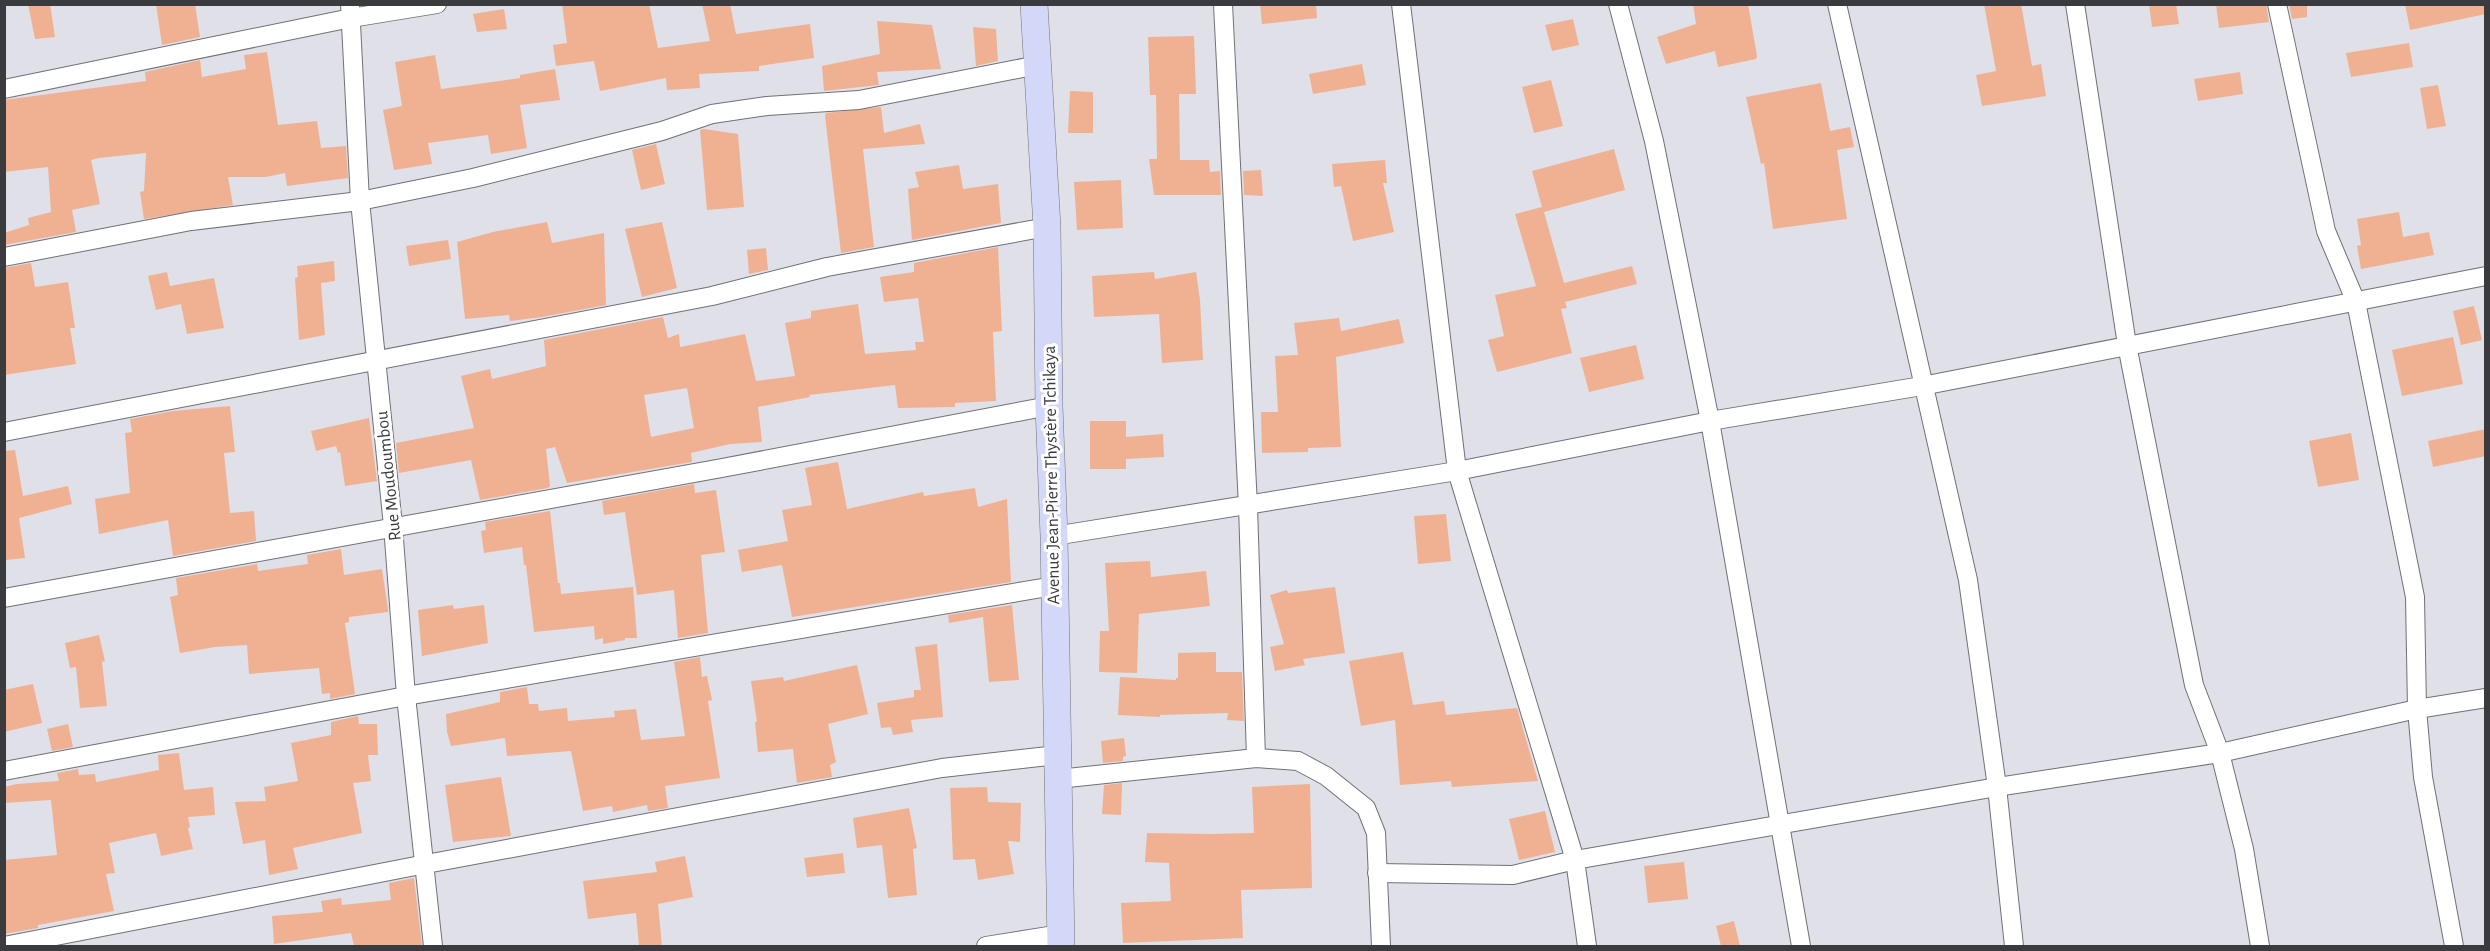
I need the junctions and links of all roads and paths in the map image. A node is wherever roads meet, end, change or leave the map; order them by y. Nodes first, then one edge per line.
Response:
1 (437, 4) edge
2 (1034, 4) edge
3 (1223, 4) edge
4 (1401, 4) edge
5 (1618, 4) edge
6 (1837, 4) edge
7 (2075, 4) edge
8 (2277, 4) edge
9 (350, 11) edge
10 (1038, 65) junction
11 (4, 88) edge
12 (360, 201) junction
13 (1047, 227) junction
14 (4, 257) edge
15 (2486, 276) edge
16 (2356, 302) junction
17 (2127, 345) junction
18 (376, 359) junction
19 (1922, 386) junction
20 (1049, 406) junction
21 (1710, 421) junction
22 (4, 432) edge
23 (1457, 471) junction
24 (1248, 506) junction
25 (393, 526) junction
26 (1054, 536) junction
27 (1054, 586) junction
28 (4, 598) edge
29 (406, 696) junction
30 (2486, 698) edge
31 (2417, 709) junction
32 (2220, 753) junction
33 (1256, 758) junction
34 (1058, 767) junction
35 (4, 771) edge
36 (1997, 787) junction
37 (1781, 824) junction
38 (1575, 860) junction
39 (426, 864) junction
40 (1377, 873) junction
41 (1061, 940) edge
42 (4, 946) edge
43 (433, 946) edge
44 (986, 946) edge
45 (1381, 946) edge
46 (1587, 946) edge
47 (1801, 946) edge
48 (2014, 946) edge
49 (2260, 946) edge
50 (2454, 946) edge

1 - 9 street
2 - 10 street, Avenue Jean-Pierre Thystère Tchikaya
3 - 24 street
4 - 23 street
5 - 21 street
6 - 19 street
7 - 17 street
8 - 16 street
9 - 11 street
9 - 12 street, Rue Moudoumbou
10 - 12 street
10 - 13 street, Avenue Jean-Pierre Thystère Tchikaya
12 - 14 street
12 - 18 street, Rue Moudoumbou
13 - 18 street
13 - 20 street, Avenue Jean-Pierre Thystère Tchikaya
15 - 16 street
16 - 17 street
16 - 31 street
17 - 19 street
17 - 32 street
18 - 22 street
18 - 25 street, Rue Moudoumbou
19 - 21 street
19 - 36 street
20 - 25 street
20 - 26 street, Avenue Jean-Pierre Thystère Tchikaya
21 - 23 street
21 - 37 street
23 - 24 street
23 - 38 street
24 - 26 street
24 - 33 street
25 - 28 street
25 - 29 street, Rue Moudoumbou
26 - 27 street, Avenue Jean-Pierre Thystère Tchikaya
27 - 29 street
27 - 34 street, Avenue Jean-Pierre Thystère Tchikaya
29 - 35 street
29 - 39 street, Rue Moudoumbou
30 - 31 street
31 - 32 street
31 - 50 street
32 - 36 street
32 - 49 street
33 - 34 street
33 - 40 street
34 - 39 street
34 - 41 street, Avenue Jean-Pierre Thystère Tchikaya
36 - 37 street
36 - 48 street
37 - 38 street
37 - 47 street
38 - 40 street
38 - 46 street
39 - 42 street
39 - 43 street, Rue Moudoumbou
40 - 45 street
41 - 44 street

